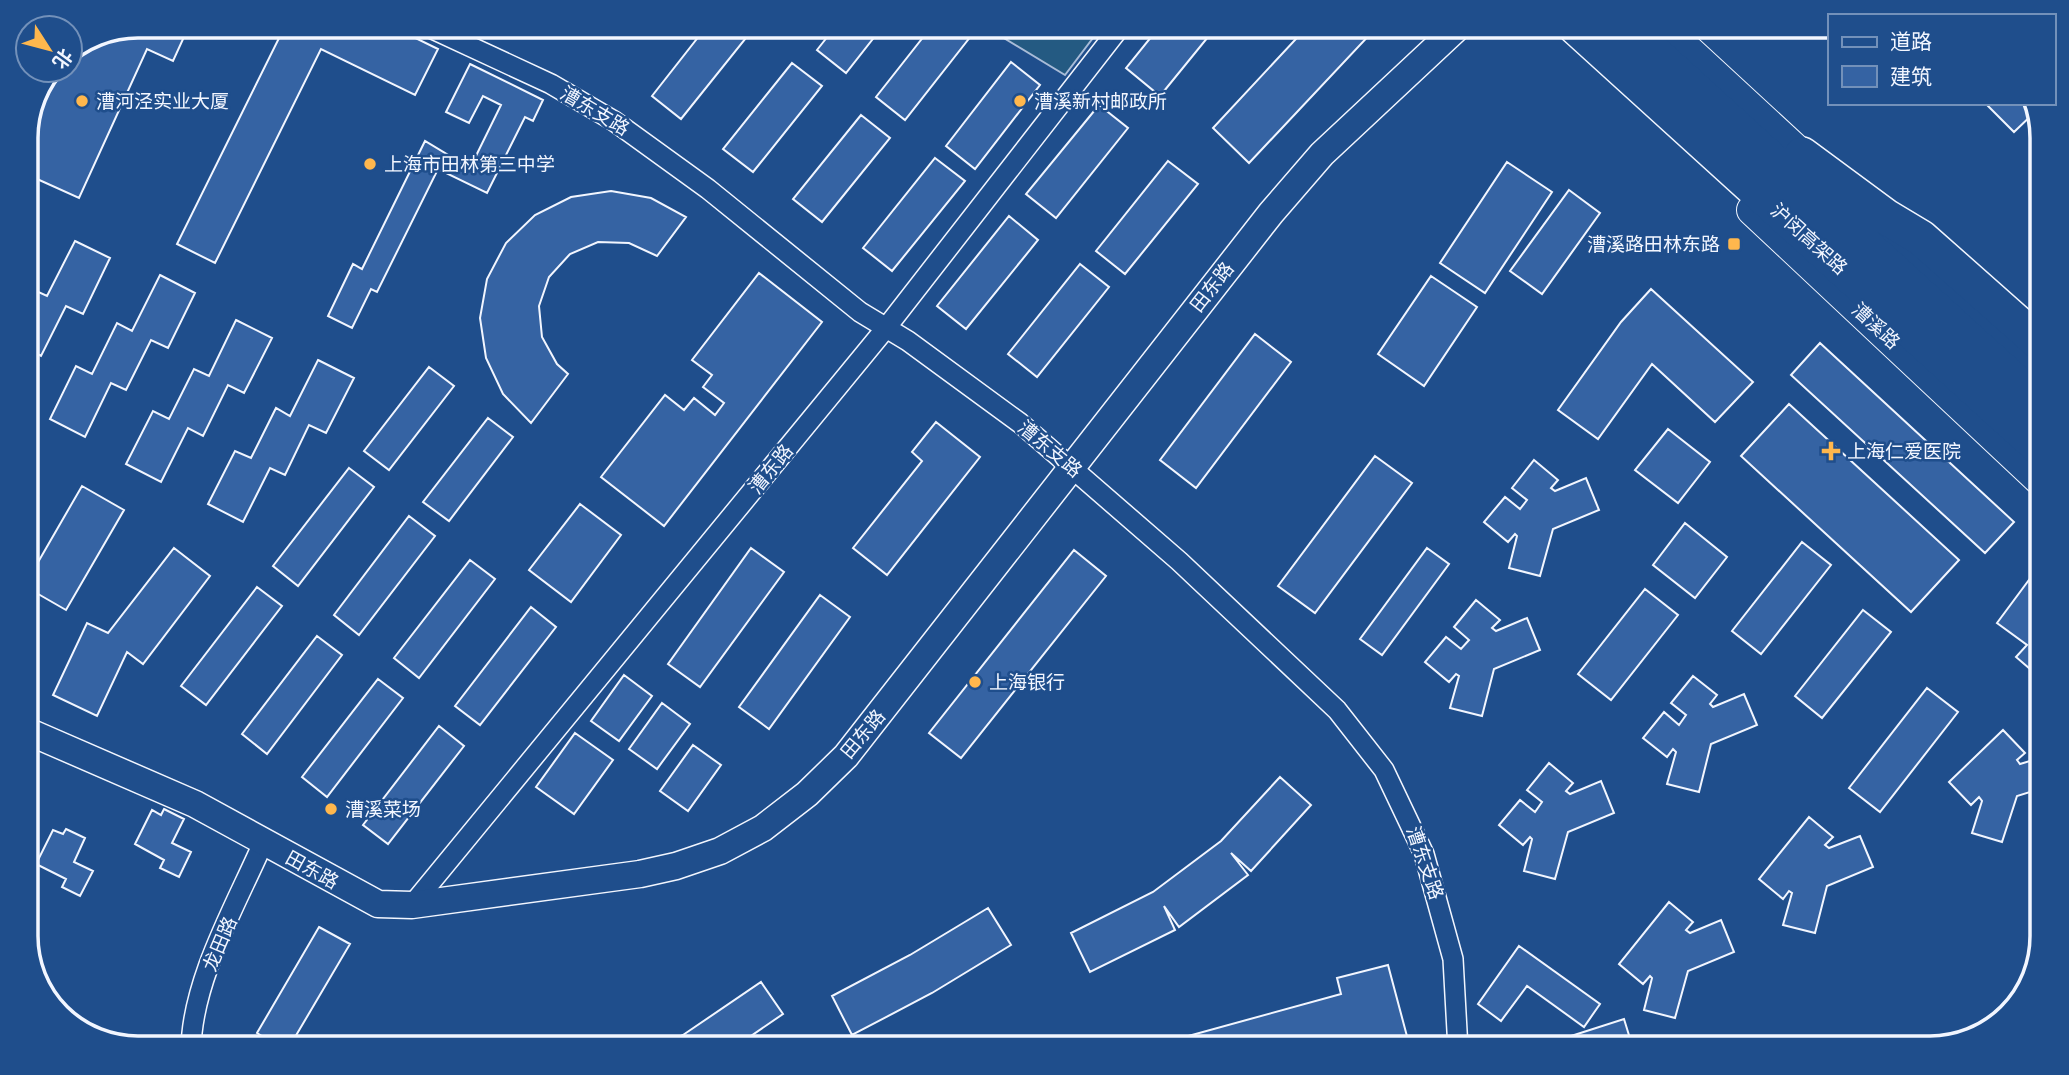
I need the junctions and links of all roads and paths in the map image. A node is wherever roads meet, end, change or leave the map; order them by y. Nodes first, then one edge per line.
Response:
1 (451, 38) edge
2 (1112, 38) edge
3 (1446, 38) edge
4 (1567, 38) edge
5 (1588, 38) edge
6 (1638, 38) edge
7 (1675, 38) edge
8 (1802, 155) junction
9 (2030, 313) edge
10 (886, 328) junction
11 (2030, 334) edge
12 (2030, 367) edge
13 (2030, 395) edge
14 (2030, 439) edge
15 (1072, 467) junction
16 (2030, 471) edge
17 (39, 737) edge
18 (263, 843) junction
19 (412, 905) junction
20 (191, 1036) edge
21 (1457, 1036) edge

1 - 10 street, 漕东支路
2 - 10 street, 漕东路
3 - 15 street, 田东路
4 - 16 main road, 漕溪路
5 - 14 highway, 沪闵高架路
6 - 13 highway, 沪闵高架路
7 - 8 main road
8 - 9 main road
8 - 11 highway
8 - 12 main road
10 - 15 street, 漕东支路
10 - 19 street, 漕东路
15 - 19 street, 田东路
15 - 21 street, 漕东支路
17 - 18 street, 田东路
18 - 19 street, 田东路
18 - 20 street, 龙田路

